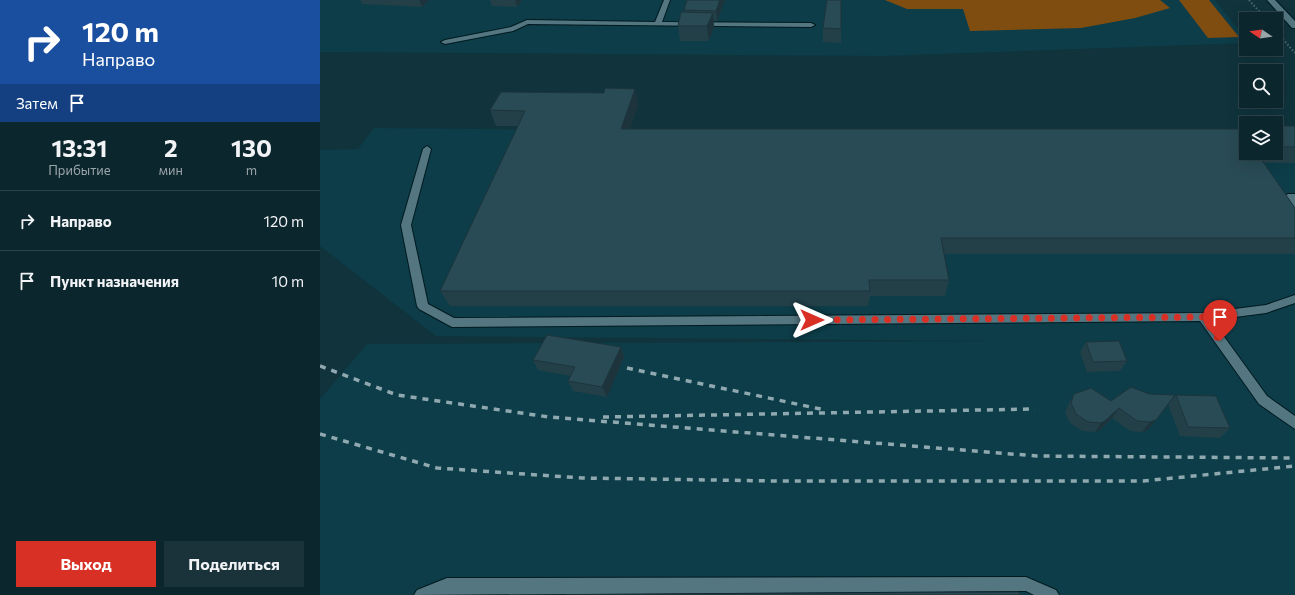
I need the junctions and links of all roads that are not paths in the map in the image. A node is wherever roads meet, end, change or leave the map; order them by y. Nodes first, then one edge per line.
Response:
1 (667, 0) edge
2 (1271, 0) edge
3 (658, 24) junction
4 (811, 25) dead end
5 (1295, 26) edge
6 (445, 42) dead end
7 (427, 149) dead end
8 (1295, 197) edge
9 (1295, 207) edge
10 (1295, 299) edge
11 (1203, 317) junction
12 (1295, 423) edge
13 (422, 595) edge
14 (1051, 595) edge

1 - 3 lane
2 - 5 street
3 - 4 lane
3 - 6 lane
7 - 11 lane
8 - 9 lane
10 - 11 lane
11 - 12 lane
13 - 14 lane

